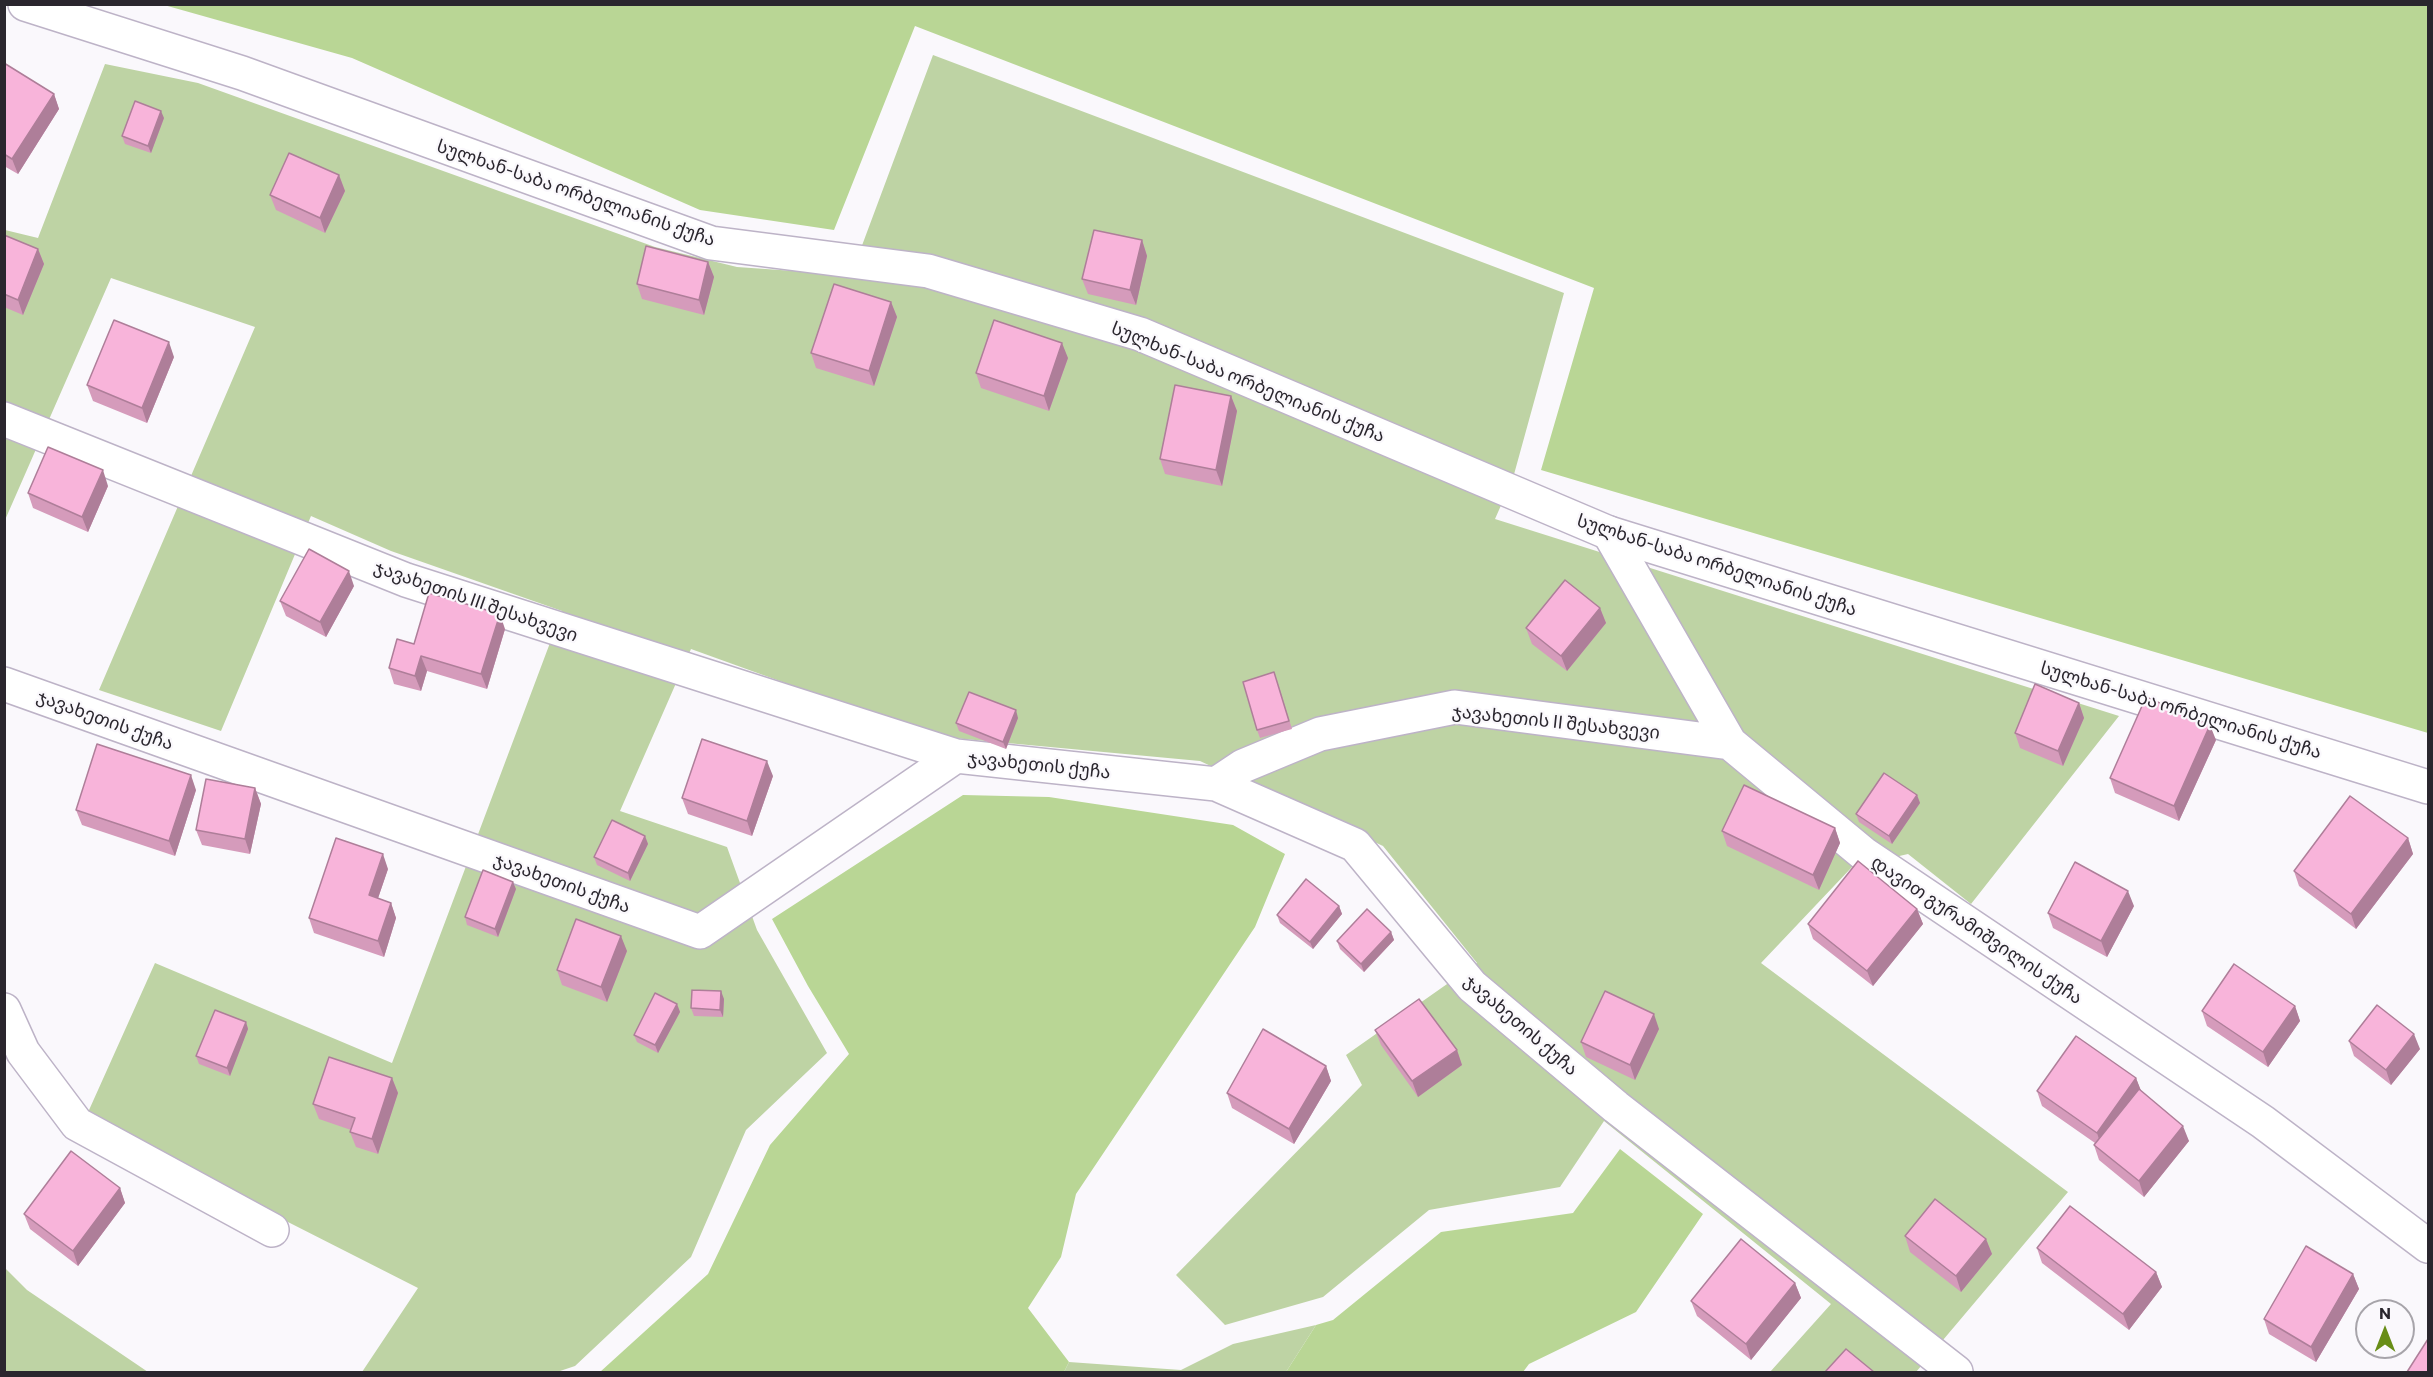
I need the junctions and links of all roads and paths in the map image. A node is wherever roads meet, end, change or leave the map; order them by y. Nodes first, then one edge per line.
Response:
1 (25, 4) edge
2 (4, 419) edge
3 (1609, 534) junction
4 (4, 684) edge
5 (1730, 743) junction
6 (957, 756) junction
7 (1216, 784) junction
8 (2428, 787) edge
9 (4, 1010) edge
10 (272, 1230) dead end
11 (2428, 1246) edge
12 (1956, 1372) edge

1 - 3 street, სულხან-საბა ორბელიანის ქუჩა
2 - 6 street, ჯავახეთის III შესახვევი
3 - 5 street, დავით გურამიშვილის ქუჩა
3 - 8 street, სულხან-საბა ორბელიანის ქუჩა
4 - 6 street, ჯავახეთის ქუჩა
5 - 7 street, ჯავახეთის II შესახვევი
5 - 11 street, დავით გურამიშვილის ქუჩა
6 - 7 street, ჯავახეთის ქუჩა
7 - 12 street, ჯავახეთის ქუჩა
9 - 10 street

